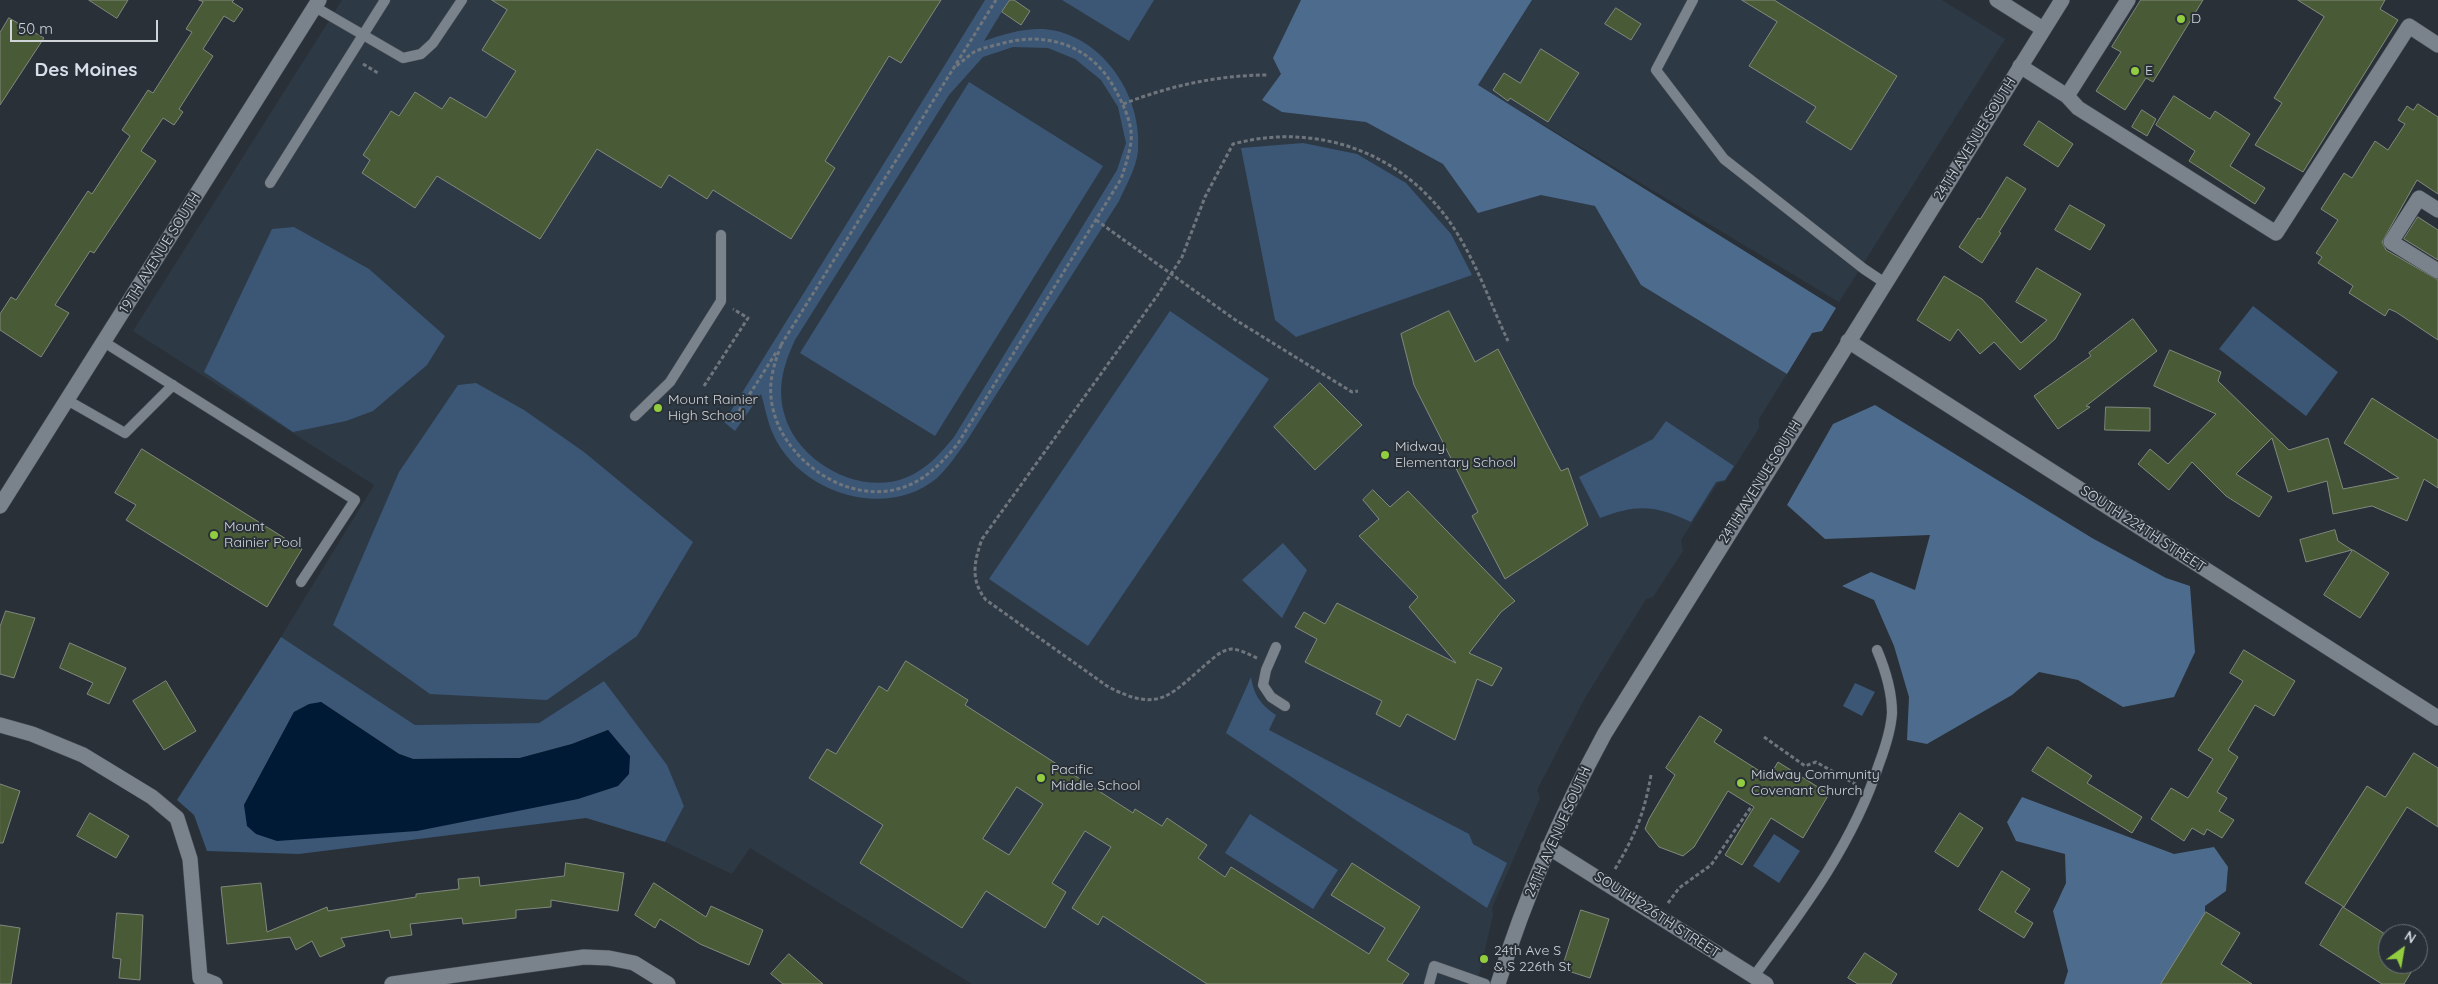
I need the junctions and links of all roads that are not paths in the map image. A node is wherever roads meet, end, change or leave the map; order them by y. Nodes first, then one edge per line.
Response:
1 (385, 0) edge
2 (462, 0) edge
3 (1693, 0) edge
4 (1997, 0) edge
5 (2062, 0) edge
6 (2128, 0) edge
7 (317, 3) edge
8 (2043, 29) junction
9 (363, 34) junction
10 (2438, 45) edge
11 (2020, 66) junction
12 (2067, 96) junction
13 (270, 182) dead end
14 (2438, 210) edge
15 (721, 234) dead end
16 (2438, 271) edge
17 (1885, 282) junction
18 (1848, 341) junction
19 (104, 342) junction
20 (172, 385) junction
21 (67, 400) junction
22 (635, 416) dead end
23 (0, 506) edge
24 (301, 582) dead end
25 (1276, 647) dead end
26 (1877, 650) dead end
27 (1285, 706) dead end
28 (2438, 718) edge
29 (0, 726) edge
30 (1548, 847) junction
31 (1760, 980) edge
32 (204, 982) edge
33 (392, 984) edge
34 (668, 984) edge
35 (1429, 984) edge
36 (1485, 984) edge
37 (1498, 984) edge

1 - 9 lane
2 - 9 lane
3 - 17 lane
4 - 8 street
5 - 8 street, 24TH AVENUE SOUTH
6 - 12 street
7 - 9 lane
7 - 19 street, 19TH AVENUE SOUTH
8 - 11 street, 24TH AVENUE SOUTH
9 - 13 lane
10 - 12 street
11 - 12 street
11 - 17 street, 24TH AVENUE SOUTH
14 - 16 street
15 - 22 lane
17 - 18 street, 24TH AVENUE SOUTH
18 - 28 street, SOUTH 224TH STREET
18 - 30 street, 24TH AVENUE SOUTH
19 - 20 lane
19 - 21 street, 19TH AVENUE SOUTH
20 - 21 lane
20 - 24 lane
21 - 23 street, 19TH AVENUE SOUTH
25 - 27 lane
26 - 31 lane
29 - 32 street
30 - 31 street, SOUTH 226TH STREET
30 - 37 street, 24TH AVENUE SOUTH
33 - 34 street
35 - 36 lane

